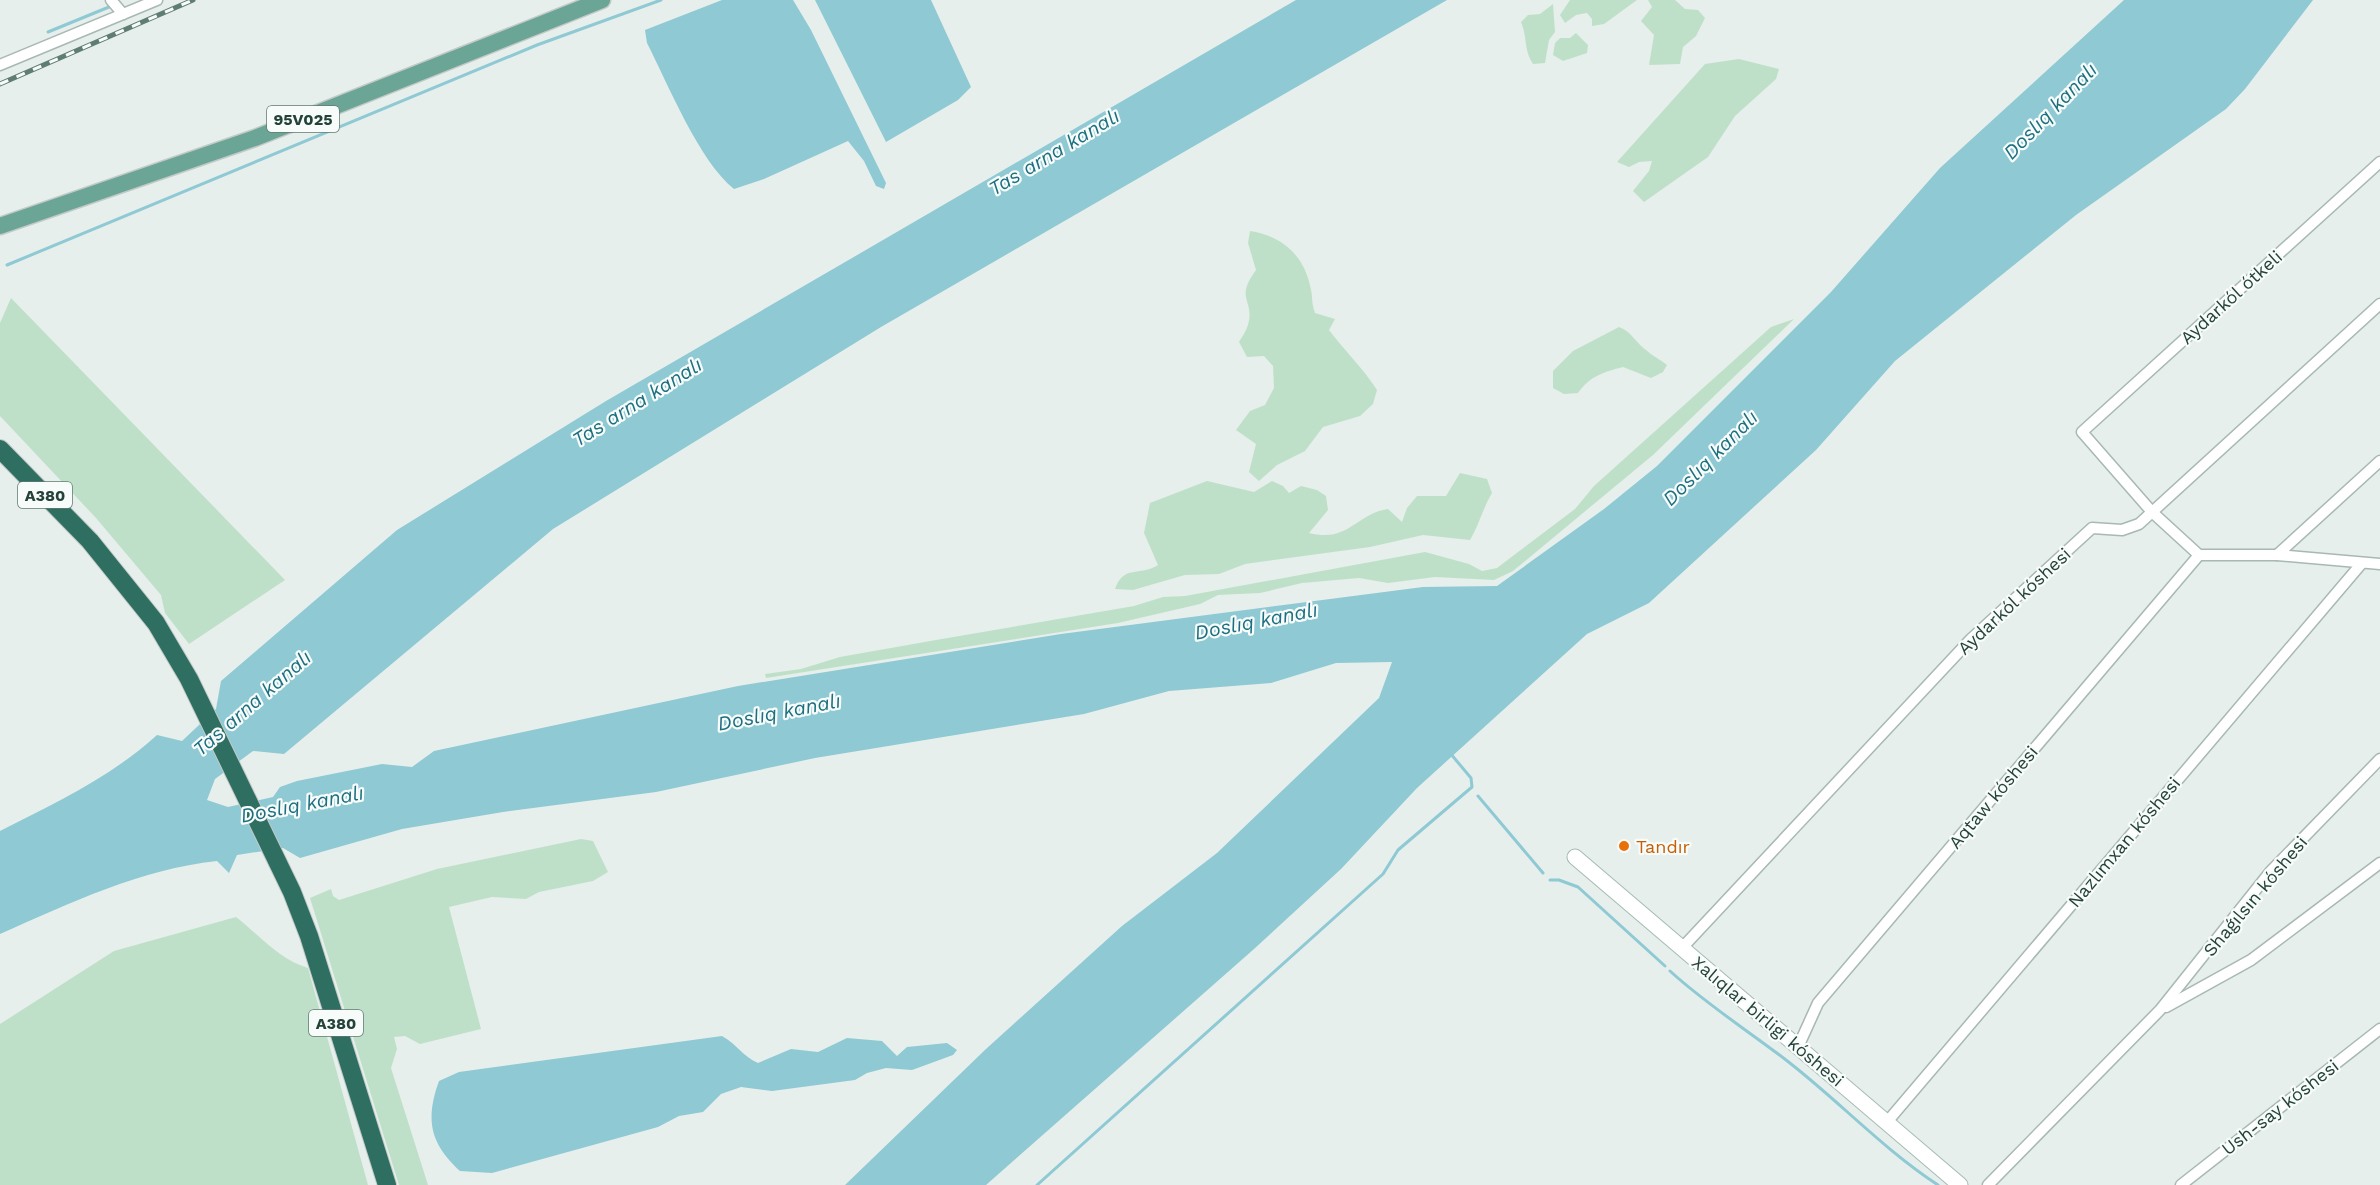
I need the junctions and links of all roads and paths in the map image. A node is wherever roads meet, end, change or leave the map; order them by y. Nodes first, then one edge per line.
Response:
1 (111, 0) edge
2 (157, 0) edge
3 (602, 0) edge
4 (123, 14) junction
5 (0, 65) edge
6 (2380, 162) edge
7 (0, 226) edge
8 (2380, 304) edge
9 (0, 449) edge
10 (2380, 461) edge
11 (2152, 512) junction
12 (2199, 555) junction
13 (2277, 555) junction
14 (2362, 563) junction
15 (2380, 564) edge
16 (2380, 759) edge
17 (1575, 857) dead end
18 (2380, 863) edge
19 (1682, 948) junction
20 (2160, 1010) junction
21 (2380, 1029) edge
22 (1798, 1047) junction
23 (1887, 1122) junction
24 (1954, 1183) edge
25 (387, 1185) edge
26 (1988, 1185) edge
27 (2181, 1185) edge

1 - 4 street
2 - 4 street
3 - 7 main road, 95V025
4 - 5 street
6 - 11 street, Aydarkól ótkeli
8 - 11 street, Aydarkól kóshesi
9 - 25 highway, A380
10 - 13 street
11 - 12 street
11 - 19 street, Aydarkól kóshesi
12 - 13 street
12 - 22 street, Aqtaw kóshesi
13 - 14 street
14 - 15 street
14 - 23 street, Nazlımxan kóshesi
16 - 20 street, Shaǵılsın kóshesi
17 - 19 street, Xalıqlar birligi kóshesi
18 - 20 street, Shaǵılsın kóshesi
19 - 22 street, Xalıqlar birligi kóshesi
20 - 26 street, Shaǵılsın kóshesi
21 - 27 street, Ush-say kóshesi
22 - 23 street, Xalıqlar birligi kóshesi
23 - 24 street, Xalıqlar birligi kóshesi

